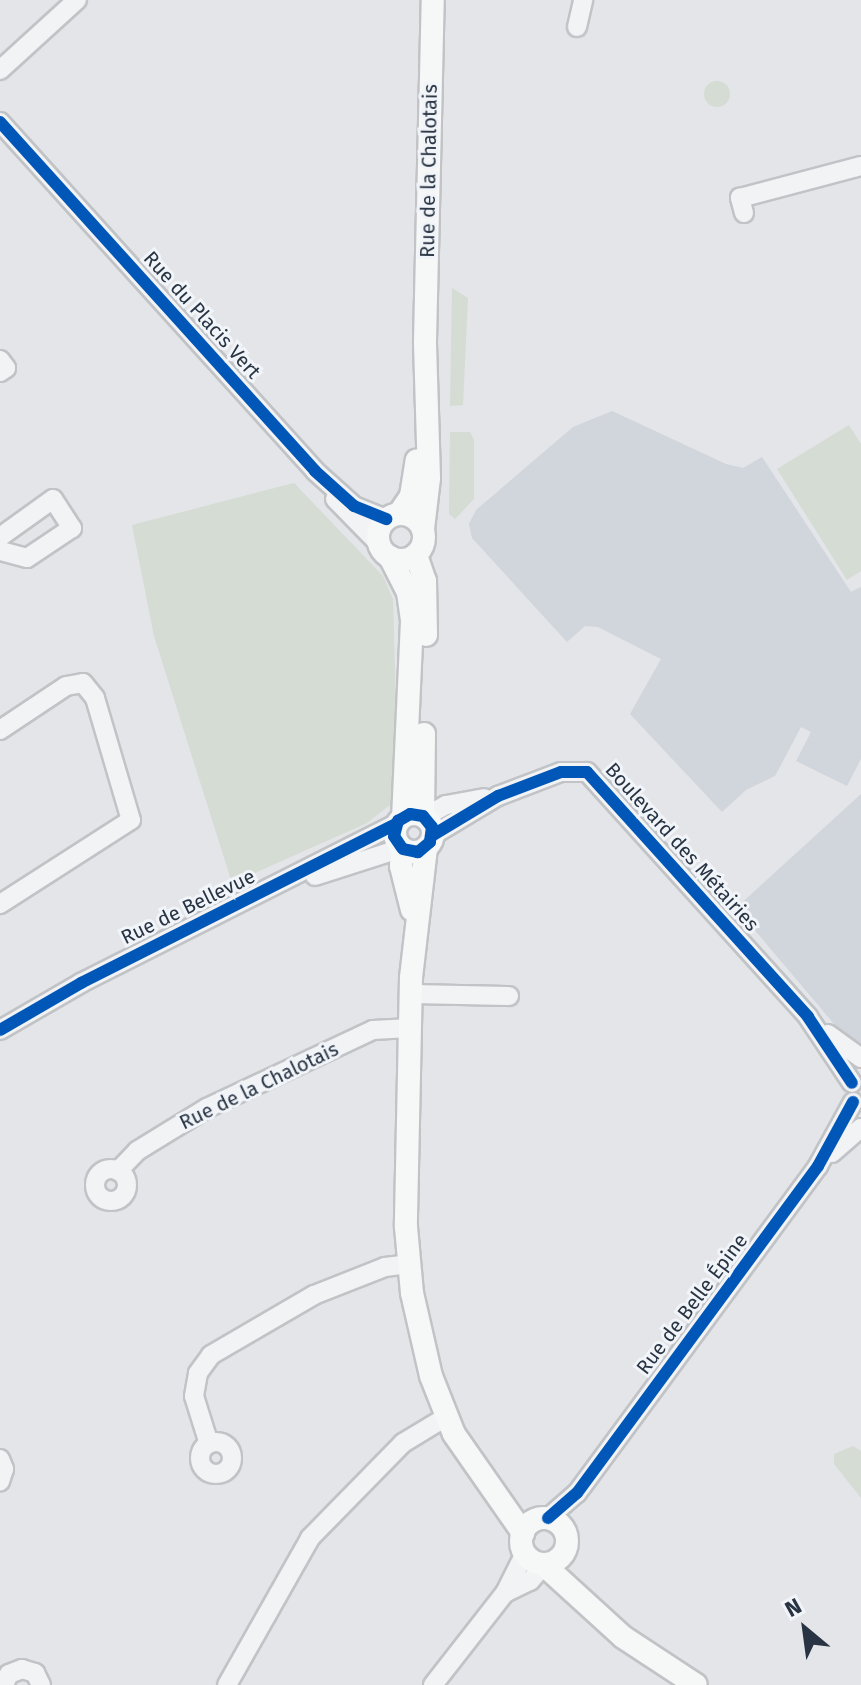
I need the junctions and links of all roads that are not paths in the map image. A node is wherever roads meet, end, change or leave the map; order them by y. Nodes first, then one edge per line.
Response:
1 (77, 0) edge
2 (433, 0) edge
3 (583, 0) edge
4 (577, 27) dead end
5 (0, 70) edge
6 (0, 122) edge
7 (861, 166) edge
8 (744, 213) dead end
9 (425, 341) junction
10 (0, 360) edge
11 (0, 372) edge
12 (315, 471) junction
13 (393, 517) junction
14 (423, 529) junction
15 (0, 537) edge
16 (384, 550) junction
17 (0, 551) edge
18 (416, 555) junction
19 (0, 730) edge
20 (414, 832) junction
21 (0, 904) edge
22 (411, 994) junction
23 (509, 996) dead end
24 (808, 1017) junction
25 (410, 1028) junction
26 (0, 1030) edge
27 (861, 1058) edge
28 (857, 1091) edge
29 (861, 1128) edge
30 (818, 1166) junction
31 (118, 1171) dead end
32 (409, 1264) junction
33 (446, 1417) junction
34 (209, 1444) dead end
35 (0, 1459) edge
36 (0, 1481) edge
37 (489, 1485) junction
38 (544, 1518) junction
39 (538, 1552) junction
40 (4, 1685) edge
41 (41, 1685) edge
42 (227, 1685) edge
43 (433, 1685) edge
44 (696, 1685) edge

1 - 5 street
2 - 9 main road, Rue de la Chalotais
3 - 4 street
6 - 12 street, Rue du Placis Vert
7 - 8 street
9 - 13 main road, Rue de la Chalotais
9 - 14 main road, Rue de la Chalotais
10 - 11 street
12 - 13 street, Rue du Placis Vert
12 - 16 street, Rue du Placis Vert
13 - 14 main road
13 - 16 main road
14 - 18 main road
15 - 17 street
16 - 18 main road
16 - 20 main road
18 - 20 main road
19 - 21 street
20 - 22 main road
20 - 24 street, Boulevard des Métairies
20 - 26 street, Rue de Bellevue
22 - 23 street
22 - 25 main road
24 - 27 street, Boulevard des Métairies
24 - 28 street, Boulevard des Métairies
25 - 31 street, Rue de la Chalotais
25 - 32 main road
28 - 30 street, Rue de Belle Épine
29 - 30 street, Rue de Belle Épine
30 - 38 street, Rue de Belle Épine
32 - 33 main road
32 - 34 street
33 - 37 main road
33 - 42 street
35 - 36 street
37 - 38 main road
37 - 39 main road
38 - 39 main road
38 - 39 main road
39 - 43 street
39 - 44 main road
40 - 41 street

